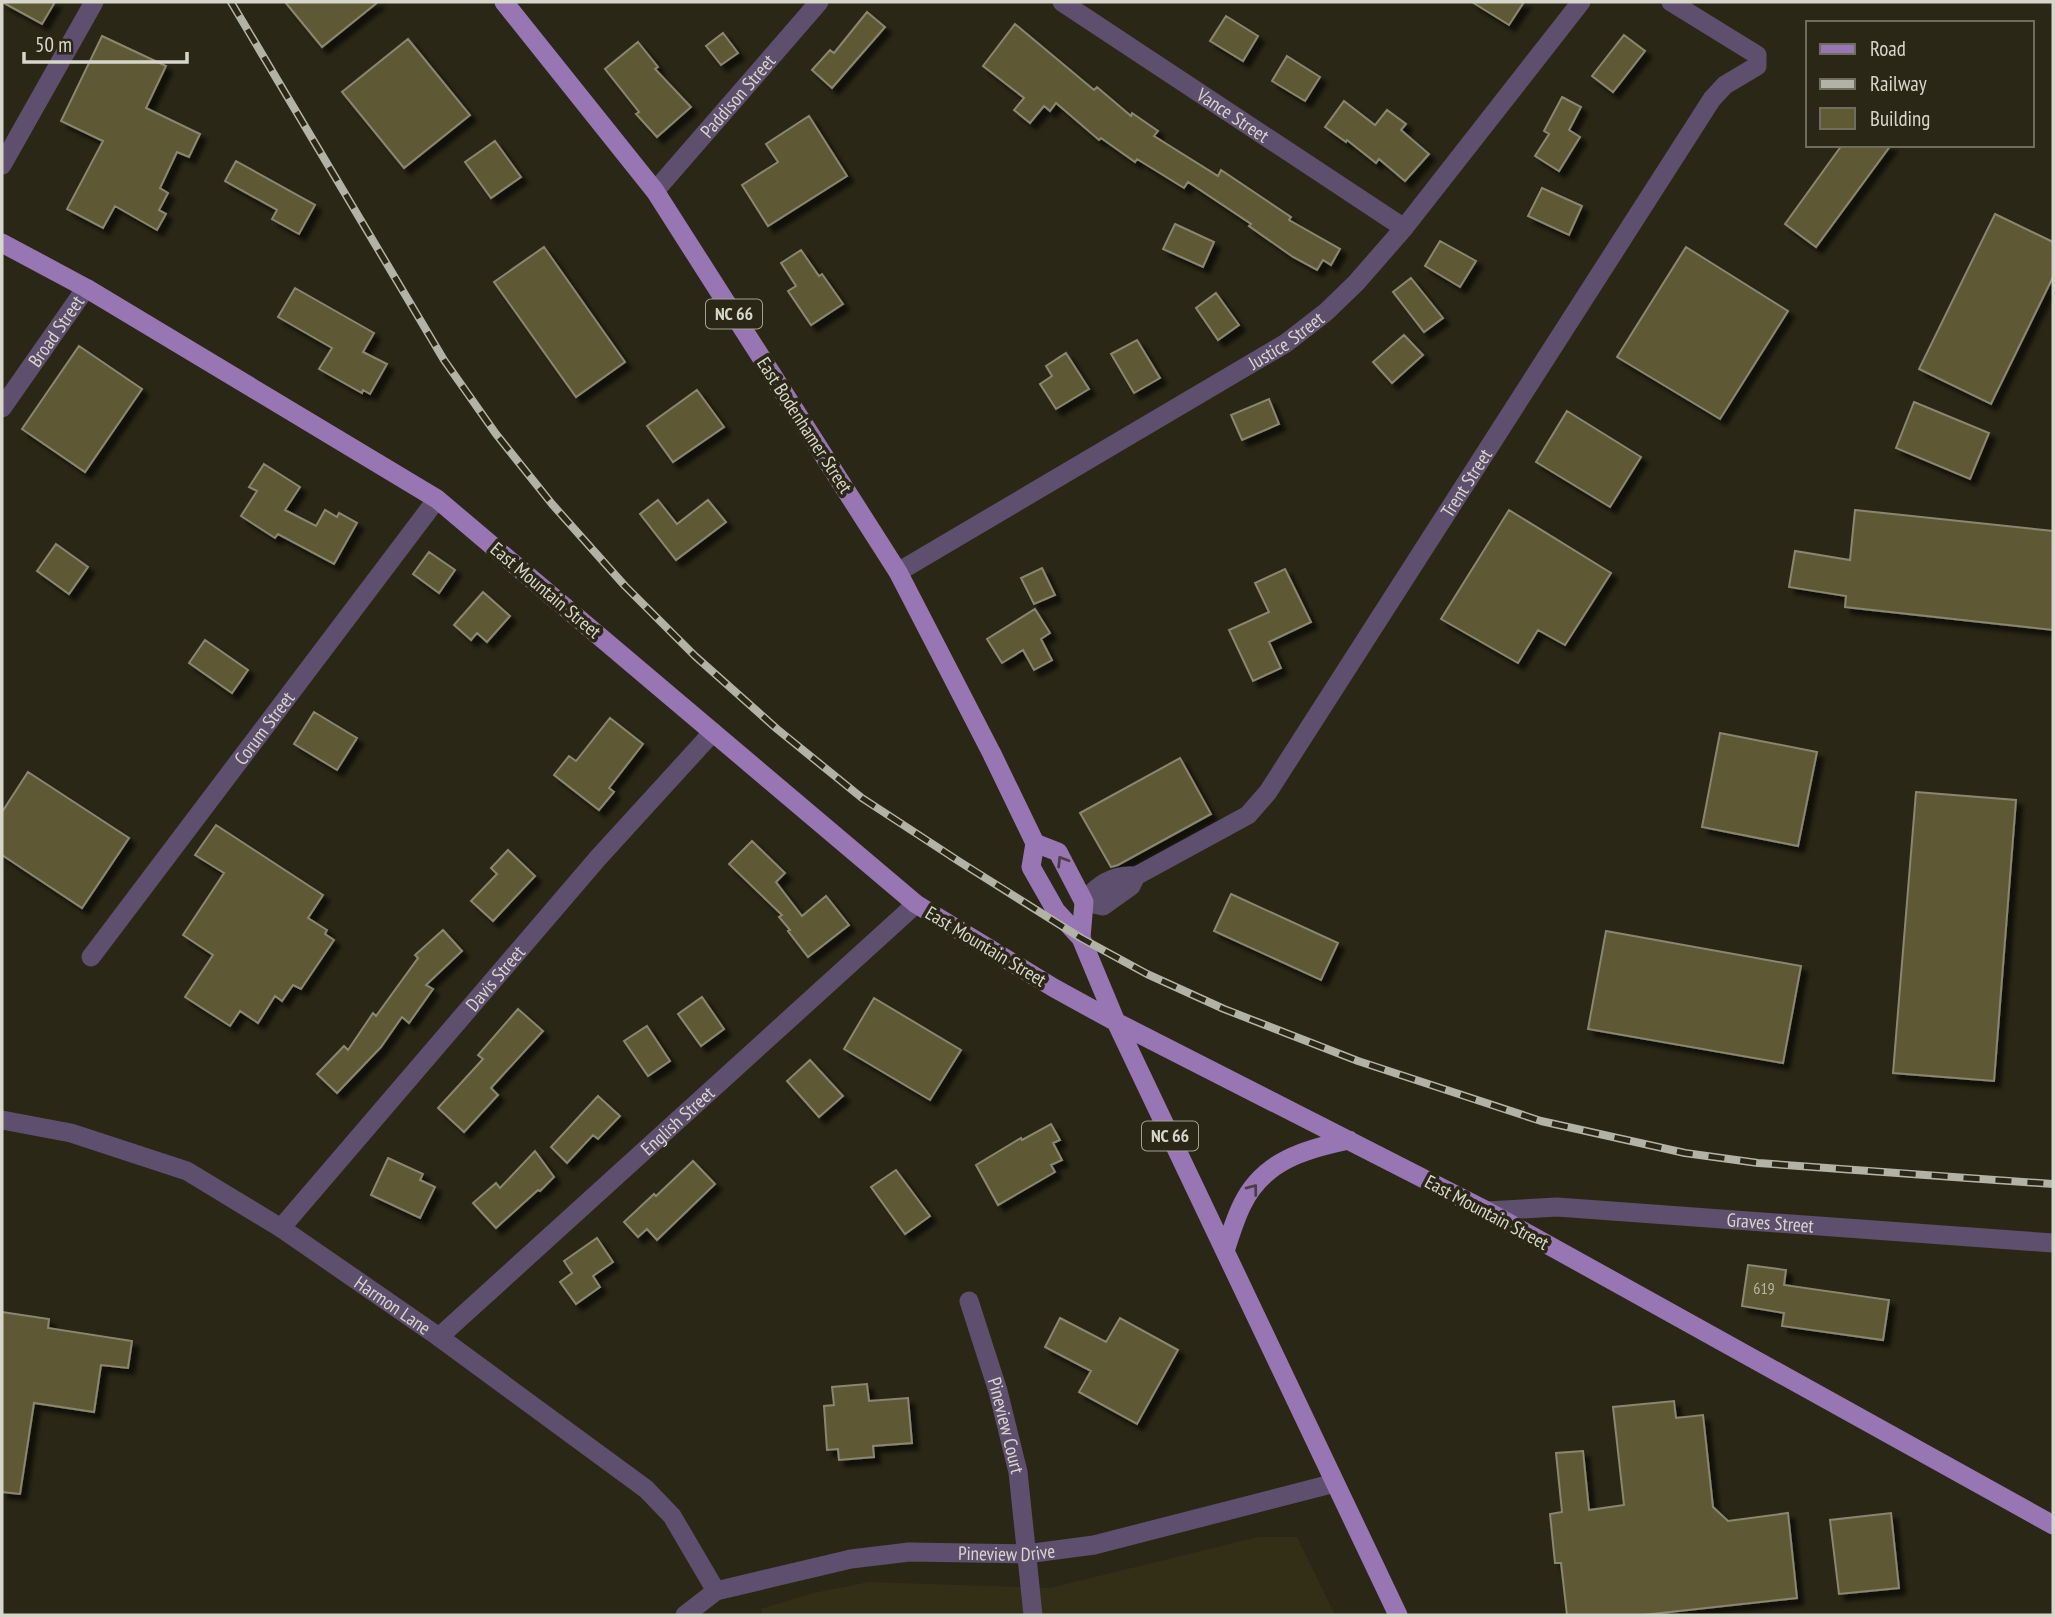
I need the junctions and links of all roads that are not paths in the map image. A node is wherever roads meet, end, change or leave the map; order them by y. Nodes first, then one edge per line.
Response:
1 (94, 2) edge
2 (504, 2) edge
3 (819, 2) edge
4 (1062, 2) edge
5 (1581, 2) edge
6 (1671, 2) edge
7 (2, 164) edge
8 (655, 191) junction
9 (1404, 228) junction
10 (2, 243) edge
11 (86, 288) junction
12 (2, 408) edge
13 (436, 499) junction
14 (898, 572) junction
15 (713, 732) junction
16 (1035, 843) junction
17 (1084, 902) junction
18 (916, 904) junction
19 (1081, 938) junction
20 (91, 957) dead end
21 (1116, 1022) junction
22 (2, 1120) edge
23 (1349, 1140) junction
24 (1487, 1211) junction
25 (281, 1228) junction
26 (2053, 1243) edge
27 (1224, 1251) junction
28 (969, 1301) dead end
29 (439, 1337) junction
30 (1335, 1483) junction
31 (2053, 1525) edge
32 (1026, 1554) junction
33 (716, 1591) junction
34 (685, 1615) edge
35 (1033, 1615) edge
36 (1398, 1615) edge

1 - 7 street
2 - 8 main road, East Bodenhamer Street / NC 66
3 - 8 street, Paddison Street
4 - 9 street, Vance Street
5 - 9 street, Justice Street
6 - 17 street, Trent Street
8 - 14 main road, East Bodenhamer Street / NC 66
9 - 14 street, Justice Street
10 - 11 main road, East Mountain Street
11 - 12 street, Broad Street
11 - 13 main road, East Mountain Street
13 - 15 main road, East Mountain Street
13 - 20 street, Corum Street
14 - 16 main road, East Bodenhamer Street / NC 66
15 - 18 main road, East Mountain Street
15 - 25 street, Davis Street
17 -> 16 main road
16 - 19 main road, East Bodenhamer Street / NC 66
17 - 19 main road, East Bodenhamer Street / NC 66
18 - 21 main road, East Mountain Street
18 - 29 street, English Street
19 - 21 main road, East Bodenhamer Street / NC 66
21 - 23 main road, East Mountain Street
21 - 27 main road, NC 66
22 - 25 street, Harmon Lane
23 - 24 main road, East Mountain Street
27 -> 23 main road
24 - 26 street, Graves Street
24 - 31 main road, East Mountain Street
25 - 29 street, Harmon Lane
27 - 30 main road, NC 66
28 - 32 street, Pineview Court
29 - 33 street, Harmon Lane
30 - 32 street, Pineview Drive
30 - 36 main road, NC 66
32 - 33 street, Pineview Drive
32 - 35 street, Pineview Court
33 - 34 street, Pineview Drive

